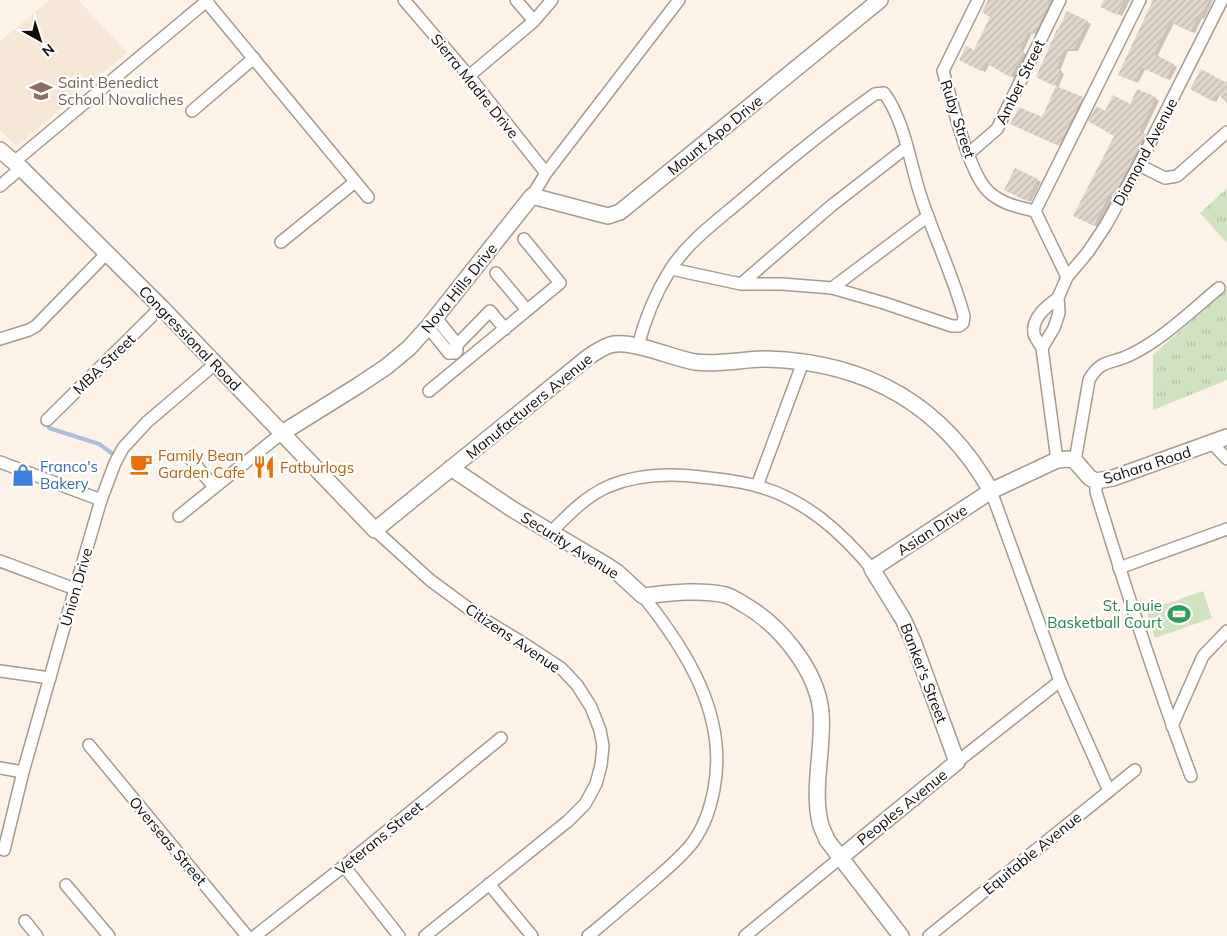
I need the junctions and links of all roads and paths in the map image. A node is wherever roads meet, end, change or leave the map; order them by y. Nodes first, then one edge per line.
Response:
1 (207, 0) edge
2 (404, 0) edge
3 (516, 0) edge
4 (552, 0) edge
5 (679, 0) edge
6 (880, 0) edge
7 (978, 0) edge
8 (1060, 0) edge
9 (1140, 0) edge
10 (1222, 0) edge
11 (1216, 11) junction
12 (1227, 17) edge
13 (534, 21) junction
14 (254, 58) junction
15 (469, 76) junction
16 (192, 111) dead end
17 (1227, 132) edge
18 (907, 147) junction
19 (0, 150) edge
20 (968, 154) junction
21 (17, 165) junction
22 (1139, 165) junction
23 (546, 173) junction
24 (355, 182) junction
25 (0, 186) edge
26 (532, 196) junction
27 (368, 198) dead end
28 (1035, 211) junction
29 (928, 216) junction
30 (524, 239) dead end
31 (281, 242) dead end
32 (107, 253) junction
33 (671, 269) junction
34 (496, 273) dead end
35 (1067, 277) junction
36 (741, 284) junction
37 (832, 288) junction
38 (1219, 288) dead end
39 (1058, 298) junction
40 (161, 308) junction
41 (527, 310) junction
42 (432, 323) junction
43 (505, 328) junction
44 (0, 339) edge
45 (638, 346) junction
46 (1042, 348) junction
47 (457, 353) junction
48 (803, 362) junction
49 (215, 364) junction
50 (429, 391) dead end
51 (47, 420) dead end
52 (282, 433) junction
53 (1227, 437) edge
54 (1212, 443) junction
55 (190, 458) dead end
56 (1227, 459) edge
57 (1057, 460) junction
58 (1074, 461) junction
59 (0, 462) edge
60 (451, 468) junction
61 (1096, 481) junction
62 (757, 486) junction
63 (214, 488) junction
64 (991, 491) junction
65 (100, 500) junction
66 (178, 516) dead end
67 (1227, 529) edge
68 (375, 530) junction
69 (551, 532) junction
70 (0, 562) edge
71 (1119, 568) junction
72 (872, 569) junction
73 (75, 589) junction
74 (643, 596) junction
75 (1227, 631) edge
76 (0, 671) edge
77 (50, 678) junction
78 (1060, 681) junction
79 (1172, 726) junction
80 (501, 738) dead end
81 (90, 745) dead end
82 (957, 762) junction
83 (0, 768) edge
84 (1135, 770) dead end
85 (23, 772) junction
86 (1191, 776) dead end
87 (1109, 791) junction
88 (4, 850) dead end
89 (840, 858) junction
90 (344, 866) junction
91 (489, 884) junction
92 (66, 885) dead end
93 (25, 921) dead end
94 (37, 936) edge
95 (109, 936) edge
96 (248, 936) edge
97 (255, 936) edge
98 (399, 936) edge
99 (425, 936) edge
100 (532, 936) edge
101 (588, 936) edge
102 (745, 936) edge
103 (901, 936) edge
104 (929, 936) edge

1 - 14 street
1 - 21 street
2 - 15 street, Sierra Madre Drive
3 - 13 street
4 - 13 street
5 - 23 street, Nova Hills Drive
6 - 26 street, Mount Apo Drive
7 - 20 street, Ruby Street
8 - 20 street, Amber Street
9 - 28 street
10 - 11 street, Diamond Avenue
11 - 12 street
11 - 22 street, Diamond Avenue
13 - 15 street
14 - 16 street
14 - 24 street
15 - 23 street, Sierra Madre Drive
17 - 22 street
18 - 29 street
18 - 33 street
18 - 36 street
19 - 21 street, Congressional Road
20 - 28 street, Ruby Street
21 - 25 street
21 - 32 street, Congressional Road
22 - 35 street, Diamond Avenue
23 - 26 street, Nova Hills Drive
24 - 27 street
24 - 31 street
26 - 42 street, Nova Hills Drive
28 - 35 street
29 - 37 street
29 - 37 street
30 - 41 street
32 - 40 street, Congressional Road
32 - 44 street
33 - 36 street
33 - 45 street
34 - 41 street
35 - 39 street, Diamond Avenue
36 - 37 street
38 - 58 street
39 - 46 street, Diamond Avenue
39 - 46 street, Diamond Avenue
40 - 49 street, Congressional Road
40 - 51 street, MBA Street
41 - 43 street
42 - 47 street
42 - 52 street, Nova Hills Drive
43 - 47 street
43 - 47 street
45 - 48 street, Manufacturers Avenue
45 - 60 street, Manufacturers Avenue
46 - 57 street, Diamond Avenue
47 - 50 street
48 - 62 street
48 - 64 street, Manufacturers Avenue
49 - 52 street, Congressional Road
49 - 65 street, Union Drive
52 - 63 street, Nova Hills Drive
52 - 68 street, Congressional Road
53 - 54 street, Sahara Road
54 - 56 street
54 - 61 street, Sahara Road
55 - 63 street
57 - 58 street
57 - 64 street
58 - 61 street, Sahara Road
59 - 65 street
60 - 68 street, Manufacturers Avenue
60 - 69 street, Security Avenue
61 - 71 street
62 - 69 street, Banker's Street
62 - 72 street, Banker's Street
63 - 66 street, Nova Hills Drive
64 - 72 street, Asian Drive
64 - 78 street, Manufacturers Avenue
65 - 73 street, Union Drive
67 - 71 street
68 - 91 street, Citizens Avenue
69 - 74 street, Security Avenue
70 - 73 street
71 - 79 street
72 - 82 street, Banker's Street
73 - 77 street, Union Drive
74 - 89 street
74 - 101 street, Security Avenue
75 - 79 street
76 - 77 street
77 - 85 street, Union Drive
78 - 82 street, Peoples Avenue
78 - 87 street, Manufacturers Avenue
79 - 86 street
80 - 90 street, Veterans Street
81 - 96 street, Overseas Street
82 - 89 street, Peoples Avenue
83 - 85 street
84 - 87 street, Equitable Avenue
85 - 88 street, Union Drive
87 - 104 street, Equitable Avenue
89 - 102 street, Peoples Avenue
89 - 103 street
90 - 97 street, Veterans Street
90 - 98 street
91 - 99 street, Citizens Avenue
91 - 100 street
92 - 95 street
93 - 94 street

